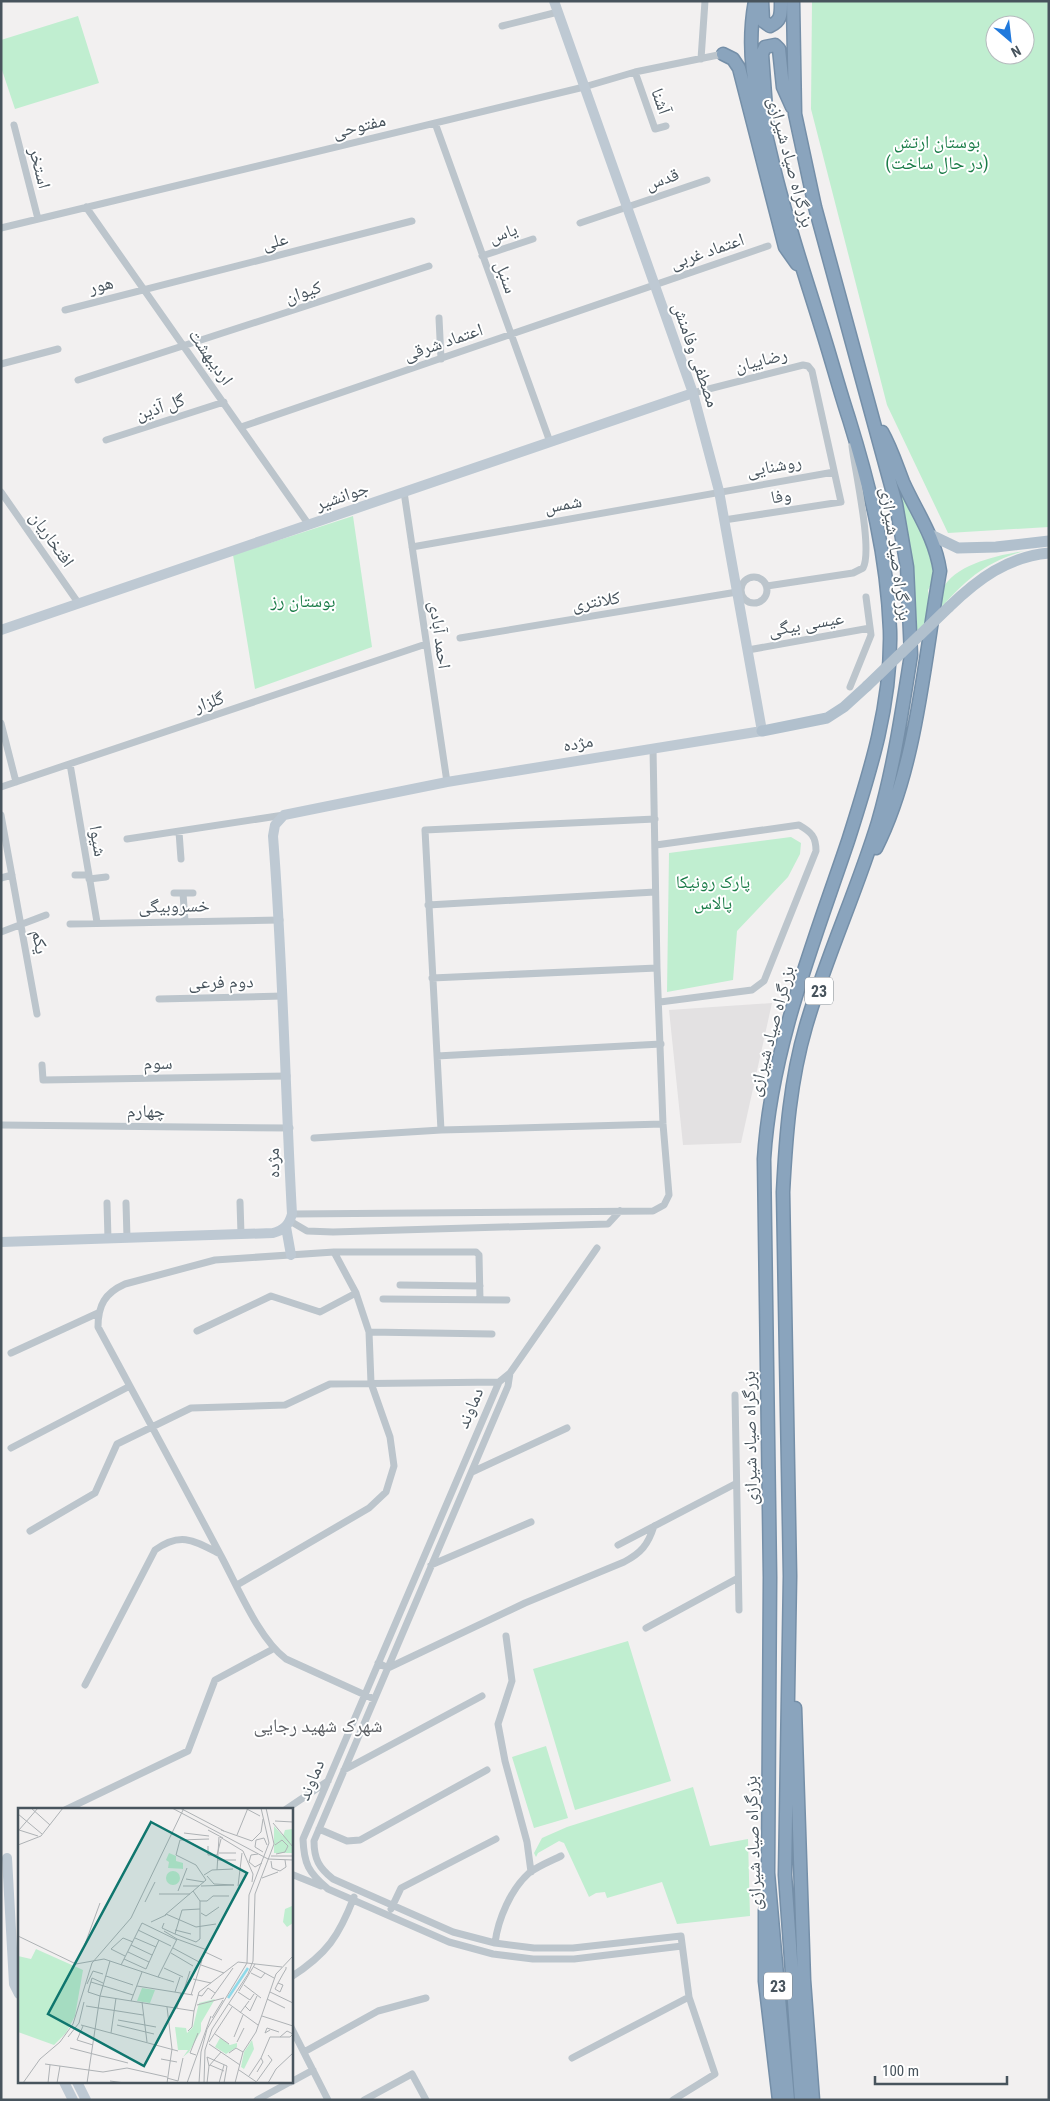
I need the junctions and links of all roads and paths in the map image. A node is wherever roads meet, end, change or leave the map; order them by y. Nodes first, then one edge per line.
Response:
1 (554, 1) edge
2 (705, 1) edge
3 (755, 1) edge
4 (762, 1) edge
5 (781, 1) edge
6 (793, 1) edge
7 (558, 12) junction
8 (502, 26) dead end
9 (723, 54) joint
10 (701, 59) junction
11 (636, 72) junction
12 (584, 87) junction
13 (795, 114) junction
14 (435, 123) junction
15 (14, 124) dead end
16 (666, 126) dead end
17 (767, 138) junction
18 (707, 180) dead end
19 (86, 207) junction
20 (627, 207) junction
21 (38, 219) junction
22 (412, 221) dead end
23 (580, 223) dead end
24 (1, 228) edge
25 (533, 239) dead end
26 (768, 246) dead end
27 (482, 256) junction
28 (430, 266) dead end
29 (805, 274) junction
30 (655, 285) junction
31 (145, 290) junction
32 (65, 310) dead end
33 (439, 318) dead end
34 (511, 334) junction
35 (185, 347) junction
36 (58, 349) dead end
37 (441, 359) junction
38 (1, 364) edge
39 (78, 380) dead end
40 (693, 393) junction
41 (224, 402) junction
42 (871, 412) junction
43 (848, 418) junction
44 (241, 428) junction
45 (106, 440) dead end
46 (550, 442) junction
47 (834, 472) junction
48 (719, 491) junction
49 (1, 492) edge
50 (404, 492) junction
51 (724, 520) junction
52 (309, 524) junction
53 (931, 535) junction
54 (1049, 541) edge
55 (412, 547) junction
56 (1049, 552) edge
57 (747, 579) junction
58 (735, 580) junction
59 (766, 586) junction
60 (737, 592) junction
61 (866, 597) dead end
62 (753, 602) junction
63 (79, 604) junction
64 (739, 605) junction
65 (870, 628) junction
66 (1, 630) edge
67 (460, 638) dead end
68 (426, 644) junction
69 (748, 650) junction
70 (850, 686) dead end
71 (1, 723) edge
72 (762, 731) junction
73 (653, 748) junction
74 (70, 764) junction
75 (16, 782) junction
76 (447, 782) junction
77 (1, 787) edge
78 (1, 815) edge
79 (284, 815) junction
80 (655, 819) junction
81 (180, 832) junction
82 (127, 839) dead end
83 (656, 845) junction
84 (181, 859) dead end
85 (12, 875) junction
86 (75, 875) dead end
87 (89, 877) junction
88 (106, 877) dead end
89 (1, 878) edge
90 (855, 890) junction
91 (655, 892) junction
92 (174, 893) dead end
93 (193, 893) dead end
94 (183, 894) junction
95 (428, 905) junction
96 (46, 915) dead end
97 (280, 920) junction
98 (185, 921) junction
99 (97, 922) junction
100 (21, 924) junction
101 (70, 924) dead end
102 (1, 932) edge
103 (657, 968) junction
104 (432, 978) junction
105 (283, 996) junction
106 (160, 998) dead end
107 (660, 1002) junction
108 (37, 1014) dead end
109 (661, 1044) junction
110 (437, 1056) junction
111 (42, 1065) dead end
112 (287, 1076) junction
113 (663, 1124) junction
114 (1, 1125) edge
115 (290, 1128) junction
116 (441, 1130) junction
117 (314, 1138) dead end
118 (240, 1202) dead end
119 (107, 1203) dead end
120 (126, 1203) dead end
121 (620, 1211) junction
122 (290, 1221) junction
123 (241, 1234) junction
124 (127, 1238) junction
125 (108, 1239) junction
126 (1, 1242) edge
127 (597, 1248) dead end
128 (334, 1252) junction
129 (291, 1255) junction
130 (400, 1285) dead end
131 (480, 1286) junction
132 (356, 1293) junction
133 (383, 1298) dead end
134 (480, 1300) junction
135 (507, 1300) dead end
136 (98, 1313) junction
137 (197, 1331) dead end
138 (369, 1332) junction
139 (492, 1334) dead end
140 (11, 1353) dead end
141 (510, 1373) junction
142 (499, 1382) junction
143 (371, 1383) junction
144 (130, 1386) junction
145 (735, 1395) dead end
146 (152, 1427) junction
147 (567, 1428) dead end
148 (12, 1448) dead end
149 (472, 1472) junction
150 (735, 1484) junction
151 (531, 1522) dead end
152 (654, 1526) junction
153 (30, 1531) dead end
154 (618, 1545) dead end
155 (220, 1554) junction
156 (422, 1561) junction
157 (432, 1565) junction
158 (790, 1576) junction
159 (738, 1578) junction
160 (237, 1585) junction
161 (739, 1610) dead end
162 (646, 1628) dead end
163 (506, 1636) dead end
164 (273, 1650) junction
165 (378, 1663) junction
166 (388, 1668) junction
167 (85, 1685) dead end
168 (365, 1695) junction
169 (482, 1696) dead end
170 (374, 1699) junction
171 (344, 1770) junction
172 (487, 1770) dead end
173 (328, 1781) junction
174 (69, 1808) edge
175 (288, 1808) edge
176 (319, 1829) junction
177 (496, 1839) dead end
178 (561, 1856) dead end
179 (7, 1858) dead end
180 (531, 1872) junction
181 (768, 1873) junction
182 (292, 1874) edge
183 (328, 1888) junction
184 (357, 1890) junction
185 (353, 1900) junction
186 (393, 1906) junction
187 (388, 1915) junction
188 (495, 1943) junction
189 (682, 1946) junction
190 (12, 1949) junction
191 (18, 1964) edge
192 (292, 1976) edge
193 (18, 1992) edge
194 (689, 1997) junction
195 (426, 1998) dead end
196 (292, 2029) edge
197 (304, 2052) junction
198 (572, 2058) dead end
199 (313, 2070) junction
200 (292, 2081) edge
201 (65, 2084) edge
202 (78, 2084) edge
203 (287, 2084) edge
204 (73, 2100) edge
205 (86, 2100) edge
206 (257, 2100) edge
207 (328, 2100) edge
208 (364, 2100) edge
209 (426, 2100) edge
210 (673, 2100) edge
211 (779, 2100) edge
212 (788, 2100) edge
213 (801, 2100) edge
214 (813, 2100) edge

1 - 7 main road, مصطفی وفامنش
2 - 10 street
3 - 17 highway, بزرگراه صیاد شیرازی / 23
4 - 5 highway
6 - 13 highway, بزرگراه صیاد شیرازی / 23
7 - 8 street
7 - 12 main road, مصطفی وفامنش
9 - 10 street, مفتوحی
9 - 29 highway
10 - 11 street, مفتوحی
11 - 12 street, مفتوحی
11 - 16 street, آشنا
12 - 14 street, مفتوحی
12 - 20 main road, مصطفی وفامنش
13 - 17 highway
13 - 42 highway, بزرگراه صیاد شیرازی / 23
14 - 19 street, مفتوحی
14 - 27 street, سنبل
15 - 21 street, استخر
17 - 29 highway, بزرگراه صیاد شیرازی / 23
18 - 20 street, قدس
19 - 21 street, مفتوحی
19 - 31 street, اردیبهشت
20 - 23 street
20 - 30 main road, مصطفی وفامنش
21 - 24 street, مفتوحی
22 - 31 street, علی
25 - 27 street, یاس
26 - 30 street, اعتماد غربی
27 - 34 street, سنبل
28 - 35 street, کیوان
29 - 43 highway, بزرگراه صیاد شیرازی / 23
30 - 34 street, اعتماد شرقی
30 - 40 main road, مصطفی وفامنش
31 - 32 street, هور
31 - 35 street, اردیبهشت
33 - 37 street
34 - 37 street, اعتماد شرقی
34 - 46 street, سنبل
35 - 39 street, کیوان
35 - 41 street, اردیبهشت
36 - 38 street
37 - 44 street, اعتماد شرقی
40 - 46 main road, جوانشیر
40 - 47 street, رضاییان
40 - 48 main road, مصطفی وفامنش
41 - 44 street, اردیبهشت
41 - 45 street, گل آذین
42 - 53 highway
42 - 90 highway, بزرگراه صیاد شیرازی / 23
43 - 59 street
43 - 181 highway, بزرگراه صیاد شیرازی / 23
44 - 52 street, اردیبهشت
46 - 50 main road, جوانشیر
47 - 48 street, روشنایی
47 - 51 street, وفا
48 - 51 main road, مصطفی وفامنش
48 - 55 street, شمس
49 - 63 street, افتخاریان
50 - 52 main road, جوانشیر
50 - 55 street, احمد آبادی
51 - 58 main road, مصطفی وفامنش
52 - 63 main road, جوانشیر
53 - 54 main road
53 - 90 highway
55 - 68 street, احمد آبادی
56 - 72 main road, مژده, bridge
57 - 58 street
57 - 59 street
57 - 62 street
58 - 60 main road, مصطفی وفامنش
59 - 62 street
60 - 64 main road, مصطفی وفامنش
60 - 67 street, کلانتری
61 - 65 street
62 - 64 street
63 - 66 main road, جوانشیر
64 - 69 main road, مصطفی وفامنش
65 - 69 street, عیسی بیگی
65 - 70 street
68 - 74 street, گلزار
68 - 76 street, احمد آبادی
69 - 72 main road, مصطفی وفامنش
71 - 75 street
72 - 73 main road, مژده
73 - 76 main road, مژده
73 - 80 street
74 - 75 street, گلزار
74 - 87 street, شیوا
75 - 77 street, گلزار
76 - 79 main road, مژده
78 - 85 street, یکم
79 - 81 street, مژده
79 - 97 main road, مژده
80 - 83 street
80 - 95 street
81 - 82 street, مژده
81 - 84 street
83 - 91 street
83 - 107 street
85 - 89 street
85 - 100 street, یکم
86 - 87 street
87 - 88 street
87 - 99 street, شیوا
90 - 158 highway, بزرگراه صیاد شیرازی / 23
91 - 95 street
91 - 103 street
92 - 94 street
93 - 94 street
94 - 98 street
95 - 104 street
96 - 100 street
97 - 98 street, خسروبیگی
97 - 105 main road, مژده
98 - 99 street, خسروبیگی
99 - 101 street, خسروبیگی
100 - 102 street
100 - 108 street, یکم
103 - 104 street
103 - 107 street
104 - 110 street
105 - 106 street, دوم فرعی
105 - 112 main road, مژده
107 - 109 street
109 - 110 street
109 - 113 street
110 - 116 street
111 - 112 street, سوم
112 - 115 main road, مژده
113 - 116 street
113 - 121 street
114 - 115 street, چهارم
115 - 122 main road, مژده
116 - 117 street
118 - 123 street
119 - 125 street
120 - 124 street
121 - 122 street
121 - 122 street
122 - 123 main road
122 - 129 main road, مژده
123 - 124 main road
124 - 125 main road
125 - 126 main road
127 - 141 street, دماوند
128 - 129 street
128 - 131 street
128 - 132 street
129 - 136 street
130 - 131 street
131 - 134 street
132 - 137 street
132 - 138 street
133 - 134 street
134 - 135 street
136 - 140 street
136 - 144 street
138 - 139 street
138 - 143 street
141 - 142 street, دماوند
141 - 149 street, دماوند
142 - 143 street
142 - 156 street, دماوند
143 - 146 street
143 - 160 street
144 - 146 street
144 - 148 street
145 - 150 street
146 - 153 street
146 - 155 street
147 - 149 street
149 - 157 street, دماوند
150 - 152 street
150 - 159 street
151 - 157 street
152 - 154 street
152 - 166 street
155 - 160 street
155 - 167 street
156 - 157 street
156 - 165 street, دماوند
157 - 166 street, دماوند
158 - 213 highway, بزرگراه صیاد شیرازی / 23
158 - 214 highway
159 - 161 street
159 - 162 street
160 - 164 street
163 - 180 street
164 - 168 street
164 - 174 street
165 - 166 street
165 - 168 street, دماوند
166 - 170 street, دماوند
168 - 170 street
168 - 173 street, دماوند
169 - 171 street
170 - 171 street, دماوند
171 - 176 street, دماوند
172 - 176 street
173 - 175 street
173 - 183 street, دماوند
176 - 184 street, دماوند
177 - 186 street
178 - 180 street
179 - 190 main road
180 - 188 street
181 - 211 highway
181 - 212 highway, بزرگراه صیاد شیرازی / 23
182 - 183 street
183 - 185 street, دماوند
184 - 185 street
184 - 186 street, دماوند
185 - 187 street, دماوند
185 - 192 street
186 - 187 street
186 - 188 street, دماوند
187 - 189 street, دماوند
188 - 189 street, دماوند
189 - 194 street
190 - 191 main road
190 - 193 main road
194 - 198 street
194 - 210 street
195 - 197 street
196 - 197 street
197 - 199 street
199 - 200 street
199 - 207 street
201 - 204 main road
202 - 205 main road
203 - 206 street
208 - 209 street

